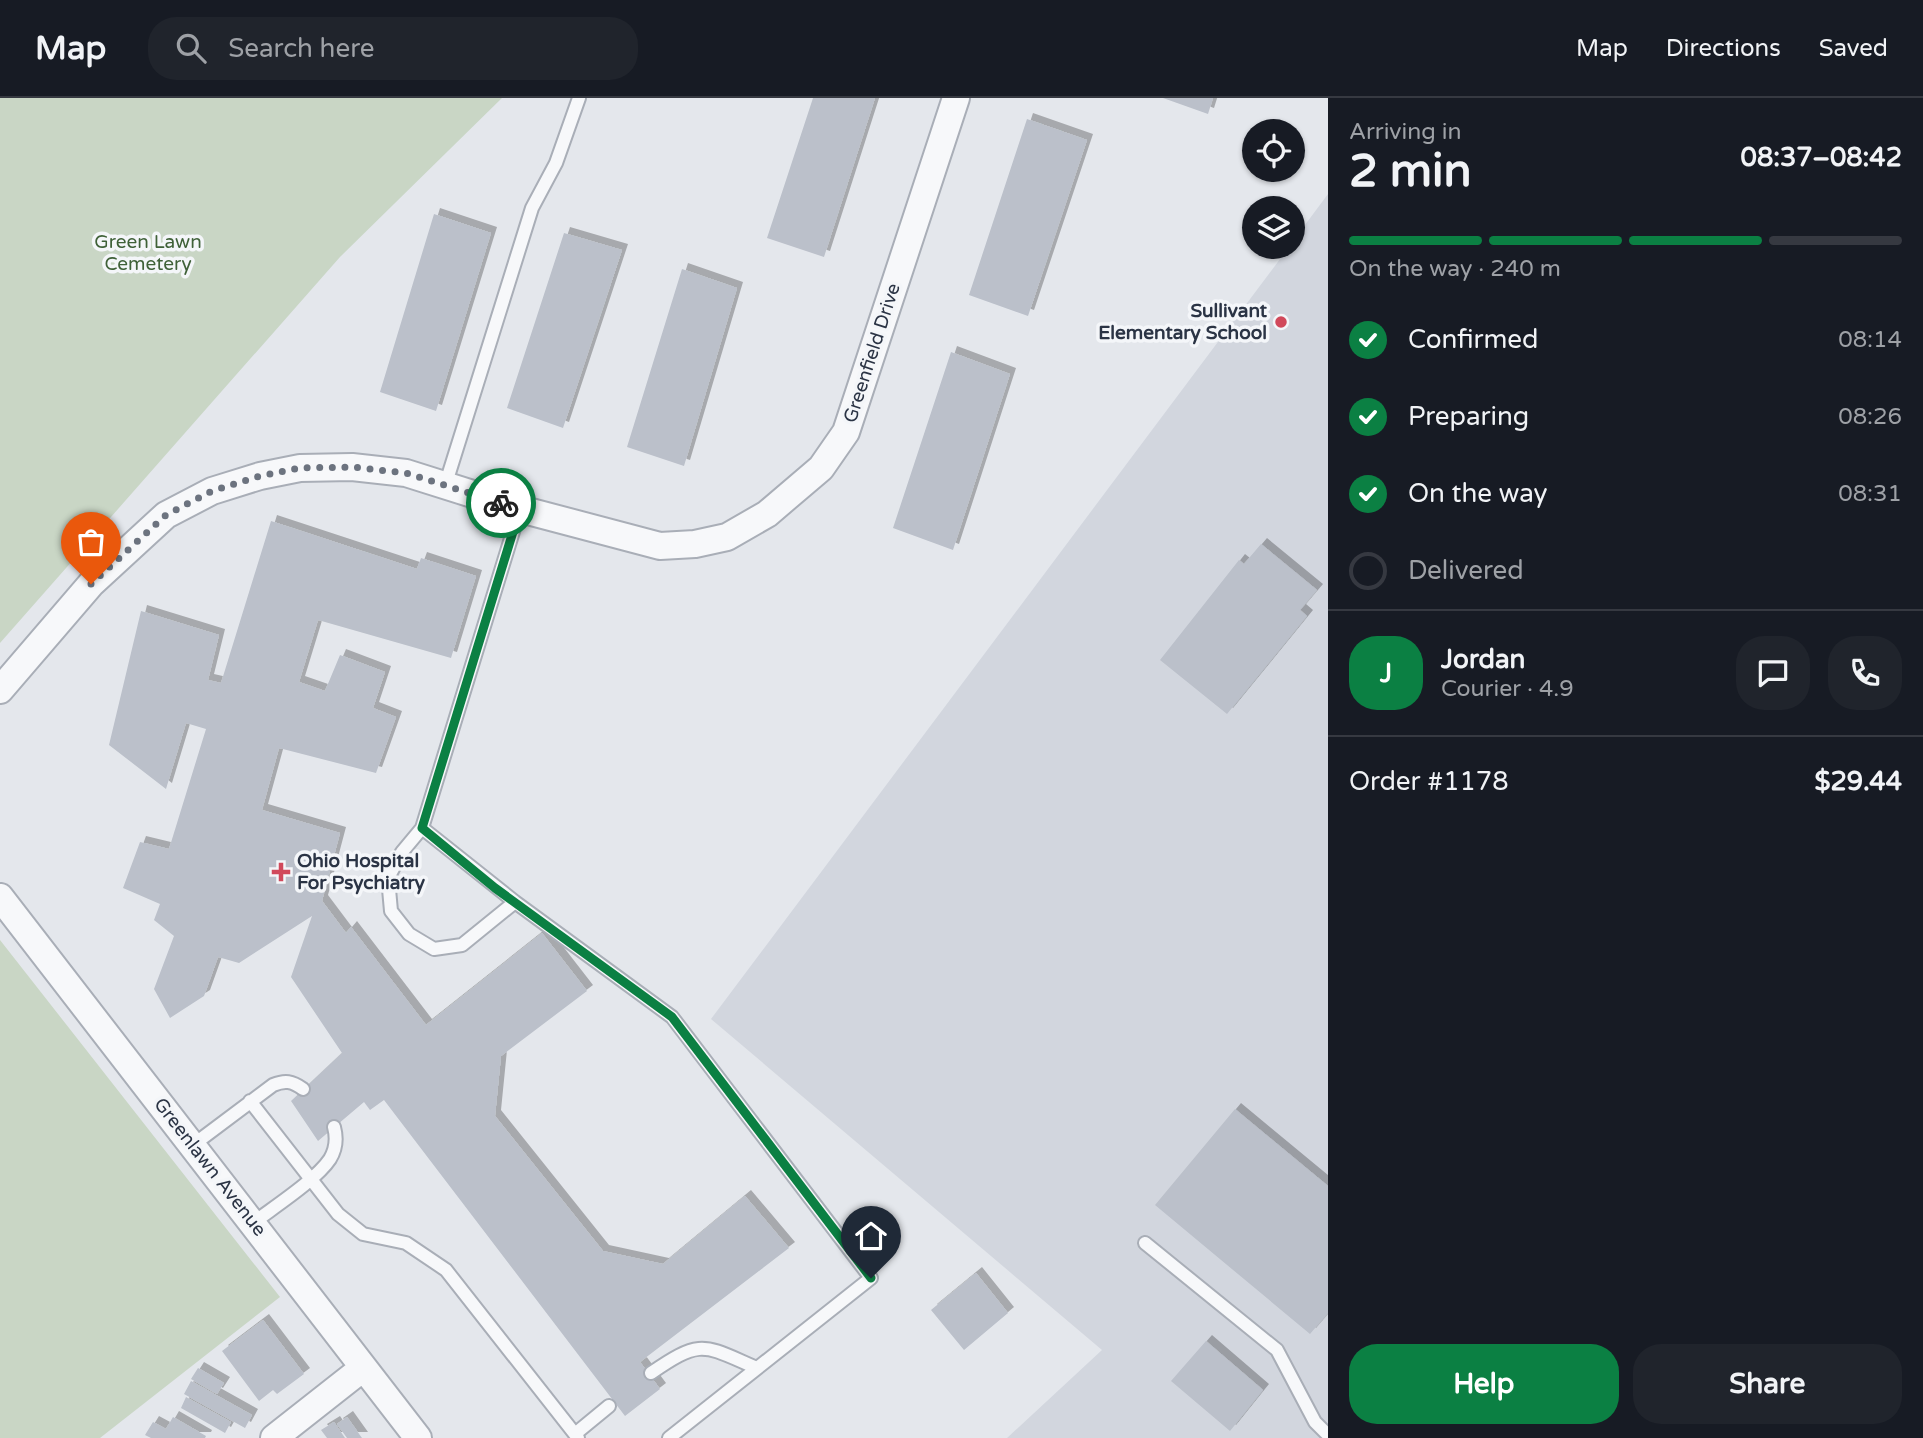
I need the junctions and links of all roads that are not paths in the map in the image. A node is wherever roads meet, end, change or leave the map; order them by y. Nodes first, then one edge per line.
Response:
1 (579, 98) edge
2 (957, 98) edge
3 (445, 486) junction
4 (520, 509) junction
5 (0, 690) edge
6 (422, 828) junction
7 (0, 897) edge
8 (515, 902) junction
9 (303, 1089) dead end
10 (250, 1101) junction
11 (334, 1127) dead end
12 (192, 1145) junction
13 (310, 1178) junction
14 (253, 1223) junction
15 (1145, 1244) dead end
16 (363, 1368) junction
17 (757, 1368) junction
18 (651, 1373) dead end
19 (609, 1406) dead end
20 (1328, 1434) edge
21 (281, 1436) edge
22 (576, 1436) edge
23 (418, 1438) edge
24 (669, 1438) edge

1 - 3 lane
2 - 4 street, Greenfield Drive
3 - 4 street, Greenfield Drive
3 - 5 street, Greenfield Drive
4 - 6 lane
6 - 8 lane
6 - 8 lane
7 - 12 street, Greenlawn Avenue
8 - 17 lane
9 - 10 lane
10 - 12 lane
10 - 13 lane
11 - 13 lane
12 - 14 street, Greenlawn Avenue
13 - 14 lane
13 - 22 lane
14 - 16 street, Greenlawn Avenue
15 - 20 lane
16 - 21 street
16 - 23 street, Greenlawn Avenue
17 - 18 lane
17 - 24 lane
19 - 22 lane

